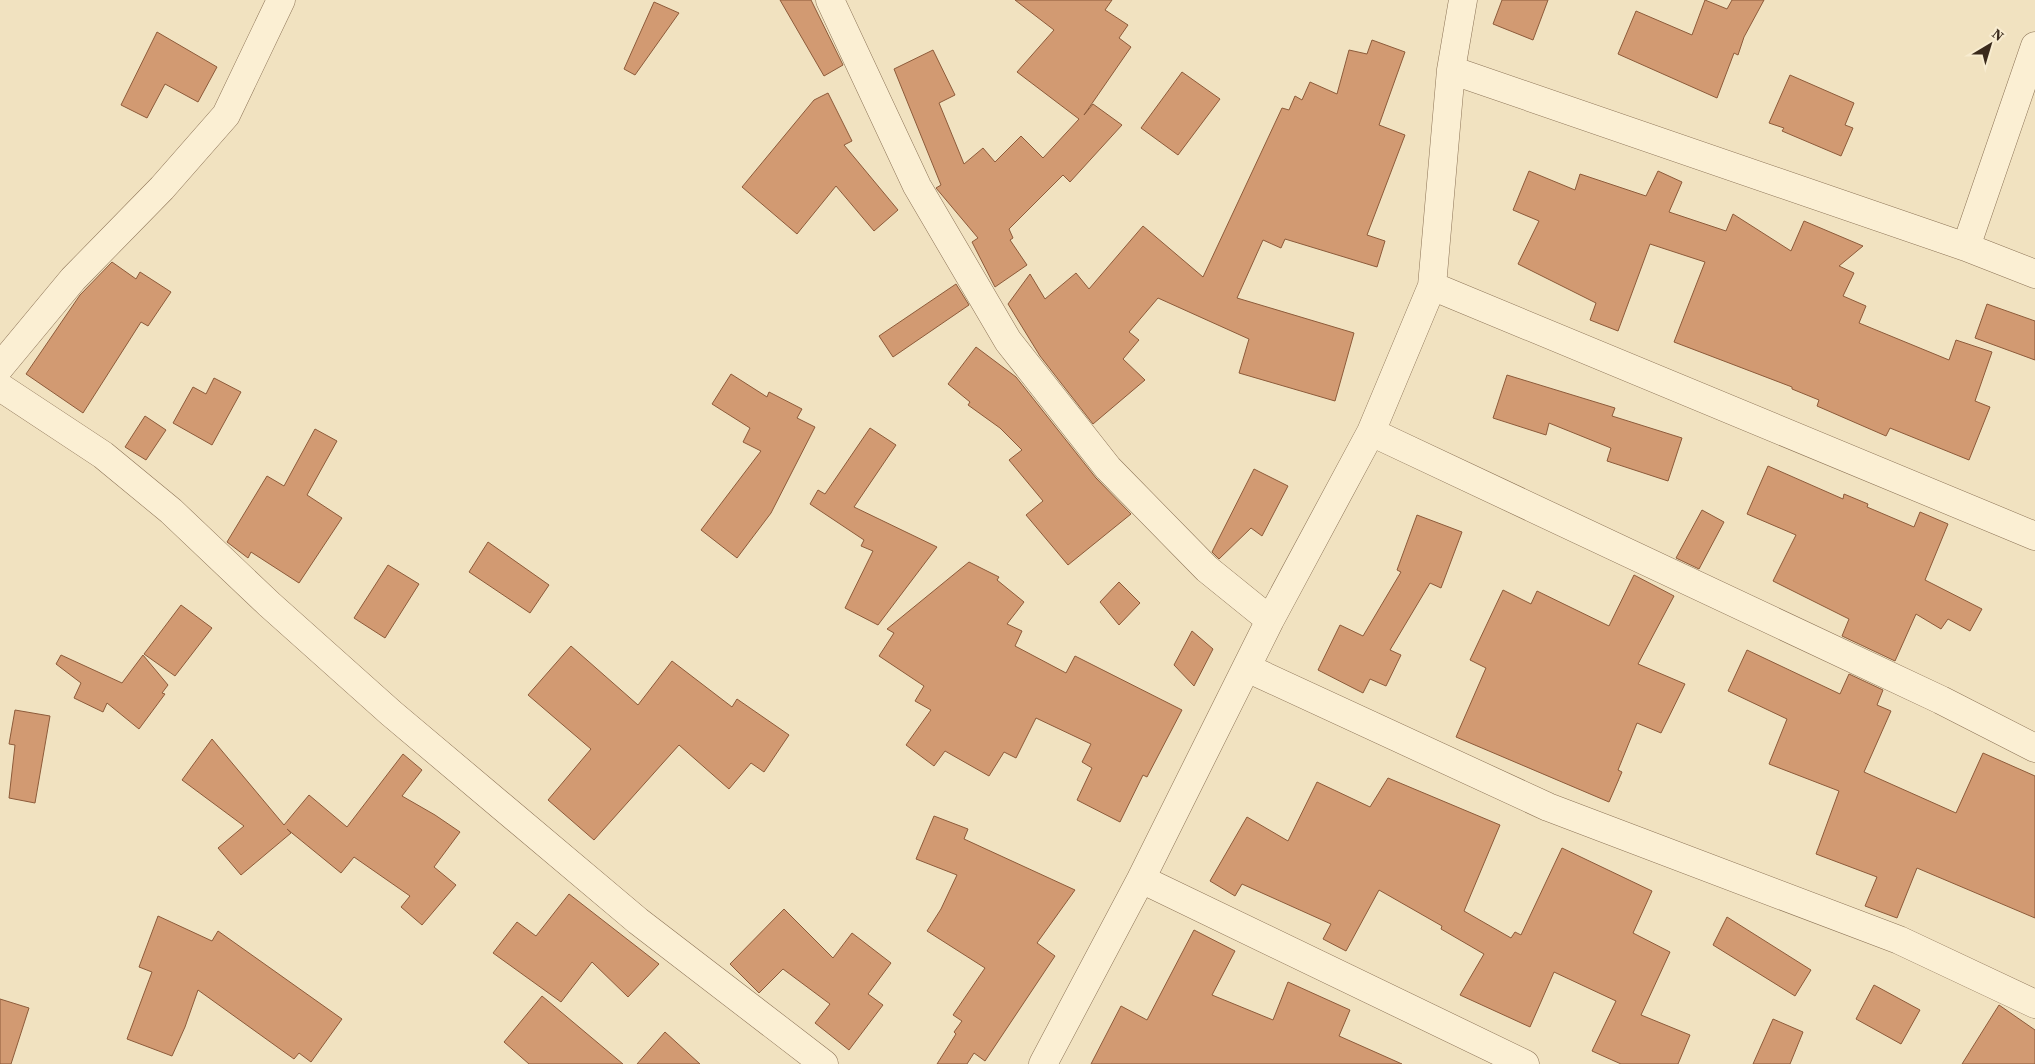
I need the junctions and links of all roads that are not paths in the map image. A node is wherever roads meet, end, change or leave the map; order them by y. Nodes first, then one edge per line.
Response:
1 (280, 0) edge
2 (830, 0) edge
3 (1463, 0) edge
4 (2035, 46) edge
5 (1451, 70) junction
6 (1966, 247) junction
7 (2035, 274) edge
8 (1432, 286) junction
9 (0, 367) edge
10 (0, 387) edge
11 (1371, 432) junction
12 (2035, 536) edge
13 (1270, 620) junction
14 (1247, 668) junction
15 (2035, 748) edge
16 (1141, 879) junction
17 (2035, 1004) edge
18 (824, 1064) edge
19 (1043, 1064) edge
20 (1525, 1064) edge

1 - 9 street
2 - 13 street
3 - 5 street
4 - 6 street
5 - 6 street
5 - 8 street
6 - 7 street
8 - 11 street
8 - 12 street
10 - 18 street
11 - 13 street
11 - 15 street
13 - 14 street
14 - 16 street
14 - 17 street
16 - 19 street
16 - 20 street

